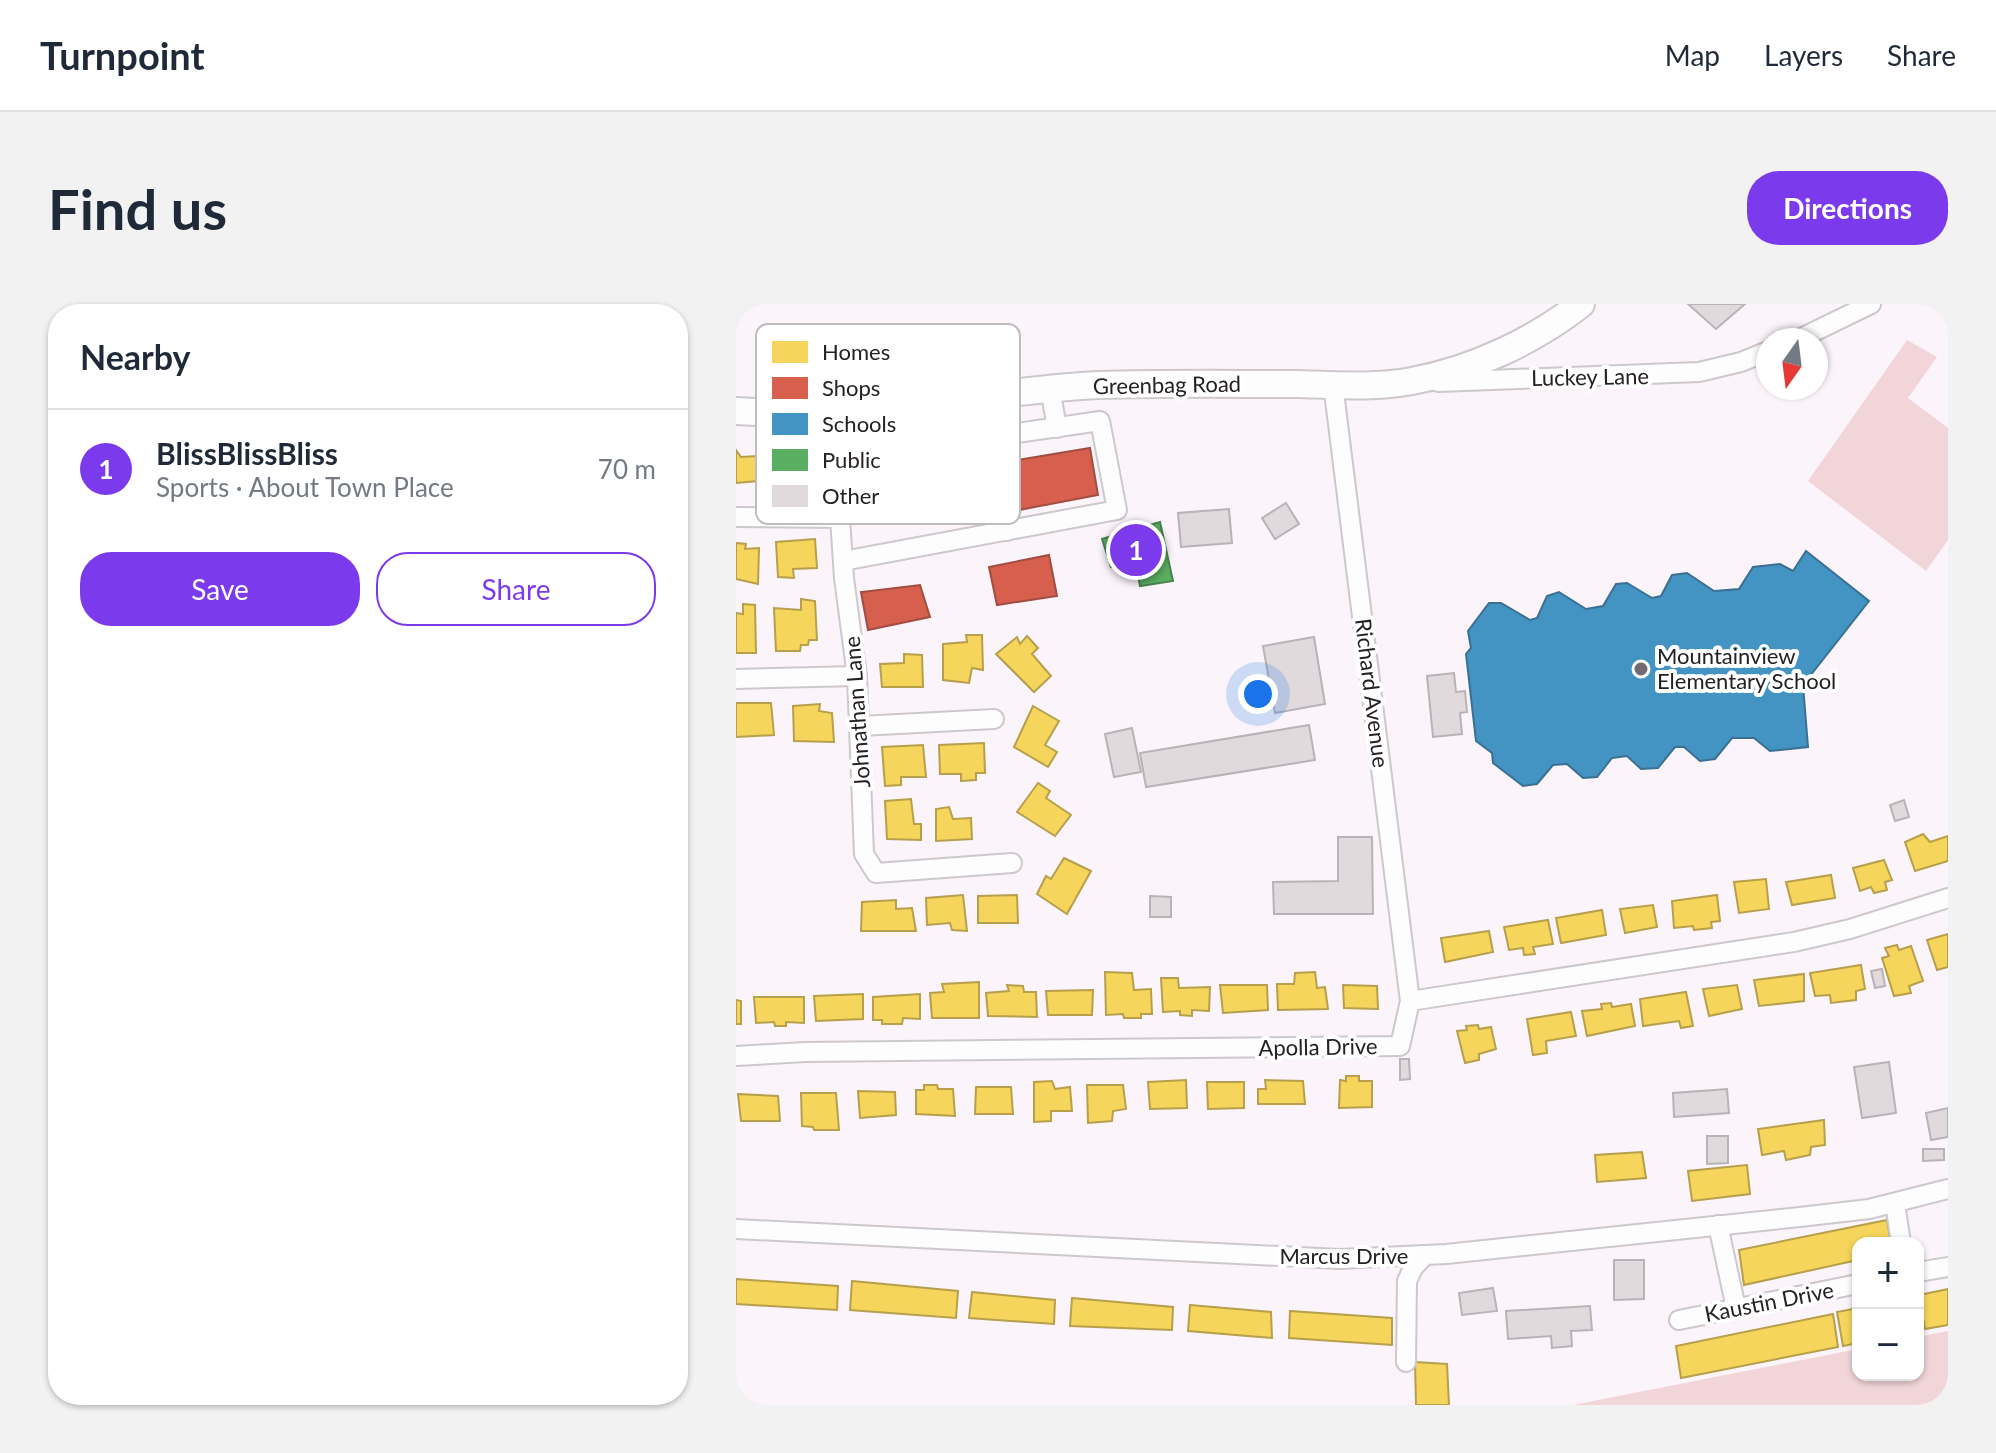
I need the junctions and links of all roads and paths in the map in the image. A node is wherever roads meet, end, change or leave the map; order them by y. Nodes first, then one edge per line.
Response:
1 (1581, 304) edge
2 (1871, 304) edge
3 (1822, 328) edge
4 (1756, 356) edge
5 (1409, 382) junction
6 (1333, 384) junction
7 (1050, 388) junction
8 (1020, 392) edge
9 (1057, 428) junction
10 (1020, 433) edge
11 (736, 517) edge
12 (756, 517) edge
13 (840, 524) edge
14 (1006, 524) edge
15 (1007, 531) junction
16 (843, 561) junction
17 (857, 676) junction
18 (736, 679) edge
19 (994, 719) dead end
20 (860, 726) junction
21 (1012, 863) dead end
22 (1948, 898) edge
23 (1410, 1001) junction
24 (736, 1056) edge
25 (1948, 1189) edge
26 (1895, 1203) junction
27 (1718, 1225) junction
28 (736, 1229) edge
29 (1900, 1237) edge
30 (1425, 1255) junction
31 (1948, 1267) edge
32 (1924, 1271) edge
33 (1852, 1285) edge
34 (1736, 1308) junction
35 (1679, 1320) dead end
36 (1406, 1362) dead end

1 - 5 main road, Greenbag Road
2 - 3 street
4 - 5 street, Luckey Lane
5 - 6 main road, Greenbag Road
6 - 7 main road, Greenbag Road
6 - 23 street, Richard Avenue
7 - 8 main road, Greenbag Road
7 - 9 street
9 - 10 street
9 - 15 street
11 - 12 street
13 - 16 street, Johnathan Lane
14 - 15 street
15 - 16 street
16 - 17 street, Johnathan Lane
17 - 18 street
17 - 20 street, Johnathan Lane
19 - 20 street
20 - 21 street, Johnathan Lane
22 - 23 street
23 - 24 street, Apolla Drive
25 - 26 street, Marcus Drive
26 - 27 street, Marcus Drive
26 - 29 street
27 - 30 street, Marcus Drive
27 - 34 street
28 - 30 street, Marcus Drive
30 - 36 street
31 - 32 street
33 - 34 street, Kaustin Drive
34 - 35 street, Kaustin Drive

